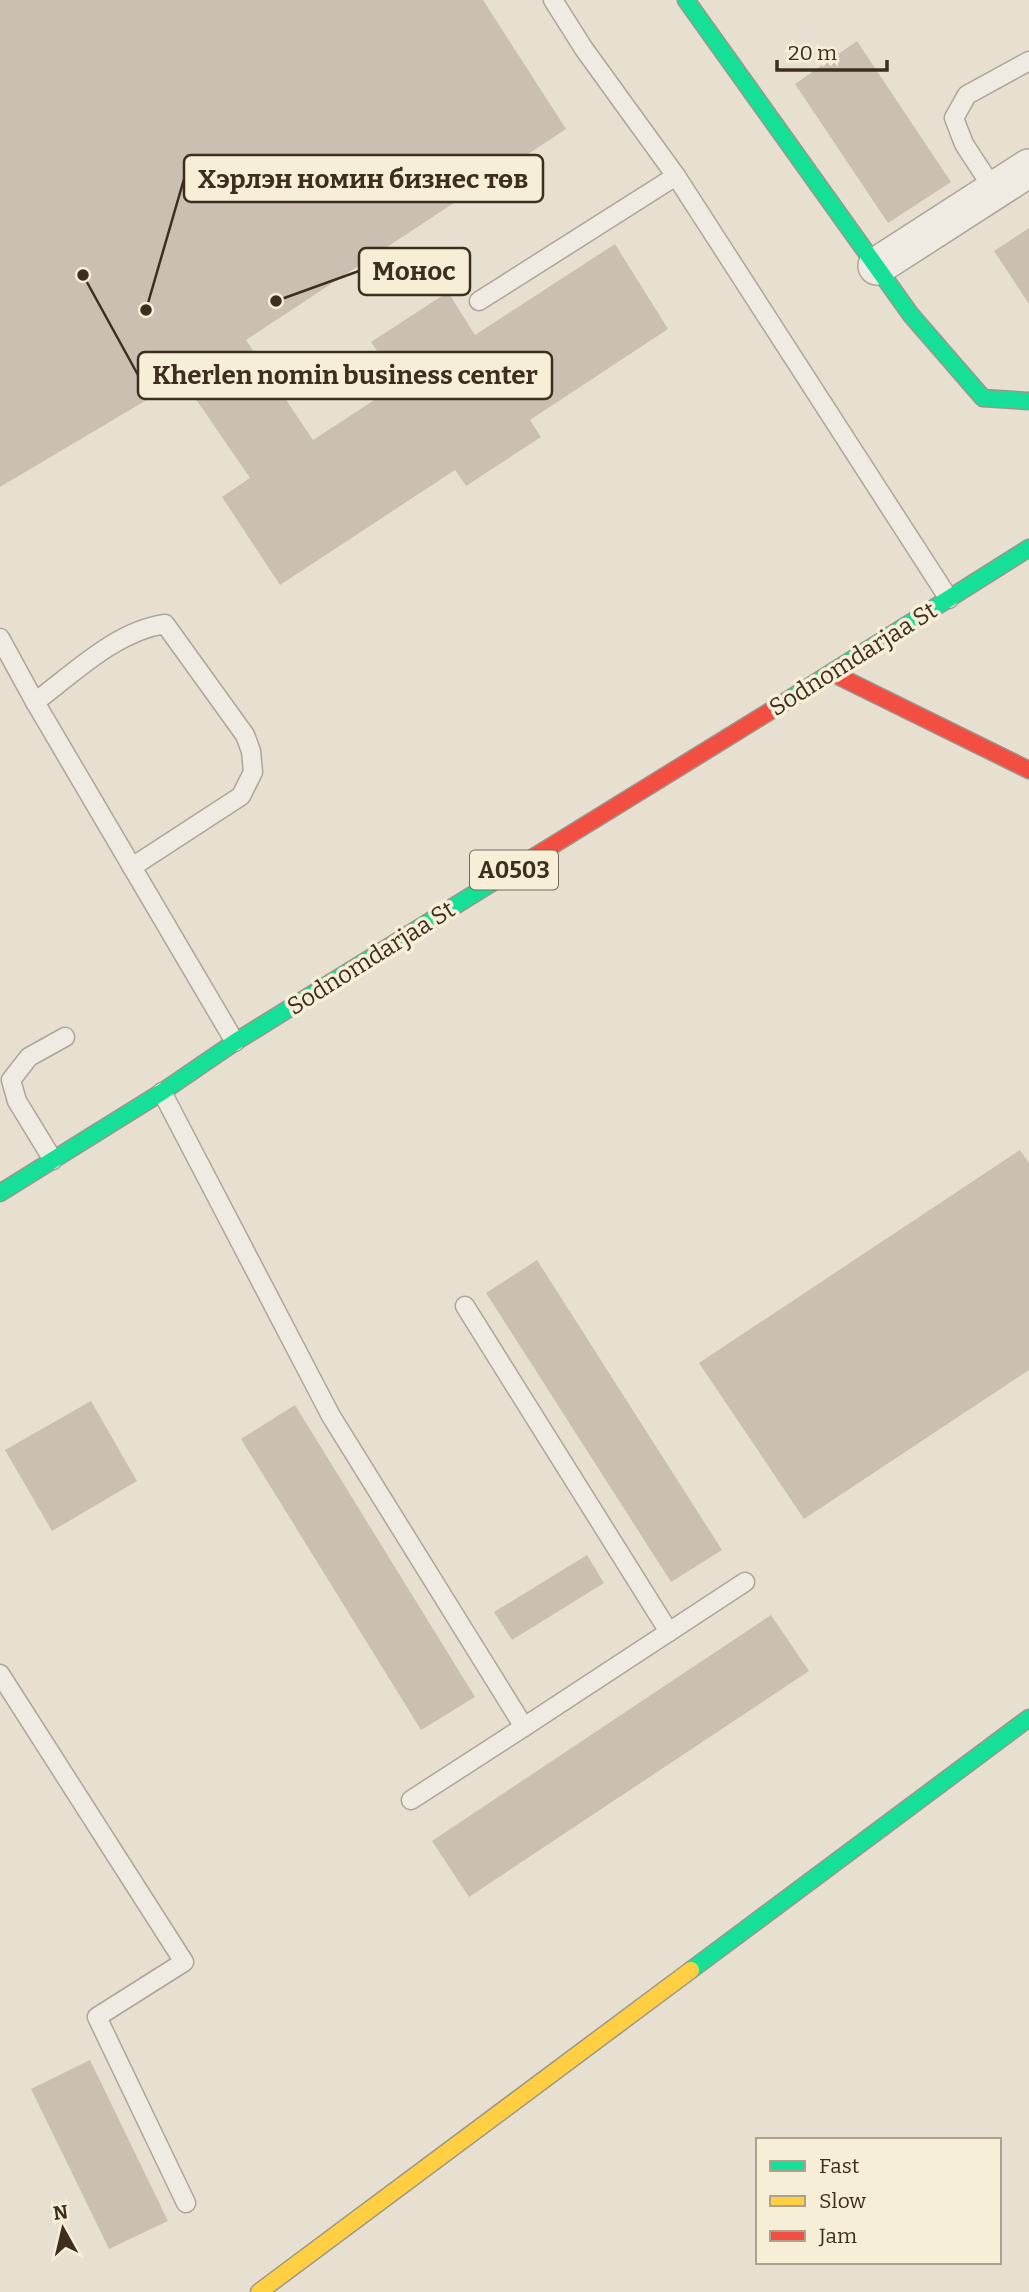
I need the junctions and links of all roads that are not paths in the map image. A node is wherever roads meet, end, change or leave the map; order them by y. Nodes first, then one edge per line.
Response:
1 (553, 0) edge
2 (687, 0) edge
3 (1029, 61) edge
4 (1029, 167) edge
5 (676, 176) junction
6 (994, 190) junction
7 (877, 266) junction
8 (479, 301) dead end
9 (1029, 401) edge
10 (1029, 548) edge
11 (950, 599) junction
12 (2, 645) edge
13 (832, 673) junction
14 (34, 702) junction
15 (1029, 770) edge
16 (132, 867) junction
17 (65, 1037) dead end
18 (235, 1042) junction
19 (162, 1092) junction
20 (53, 1160) junction
21 (0, 1193) edge
22 (465, 1306) dead end
23 (745, 1582) dead end
24 (669, 1632) junction
25 (0, 1674) edge
26 (1029, 1718) edge
27 (524, 1727) junction
28 (411, 1800) dead end
29 (187, 2203) dead end
30 (259, 2292) edge

1 - 5 lane
2 - 7 street
3 - 6 lane
4 - 6 street
5 - 8 lane
5 - 11 lane
6 - 7 street
7 - 9 street
10 - 11 street, Sodnomdarjaa St / A0503
11 - 13 street, Sodnomdarjaa St / A0503
12 - 14 lane
13 - 15 street
13 - 18 street, Sodnomdarjaa St / A0503
14 - 16 lane
14 - 16 lane
16 - 18 lane
17 - 20 lane
18 - 19 street, Sodnomdarjaa St / A0503
19 - 20 street, Sodnomdarjaa St / A0503
19 - 27 lane
20 - 21 street, Sodnomdarjaa St / A0503
22 - 24 lane
23 - 24 lane
24 - 27 lane
25 - 29 lane
26 - 30 street
27 - 28 lane

